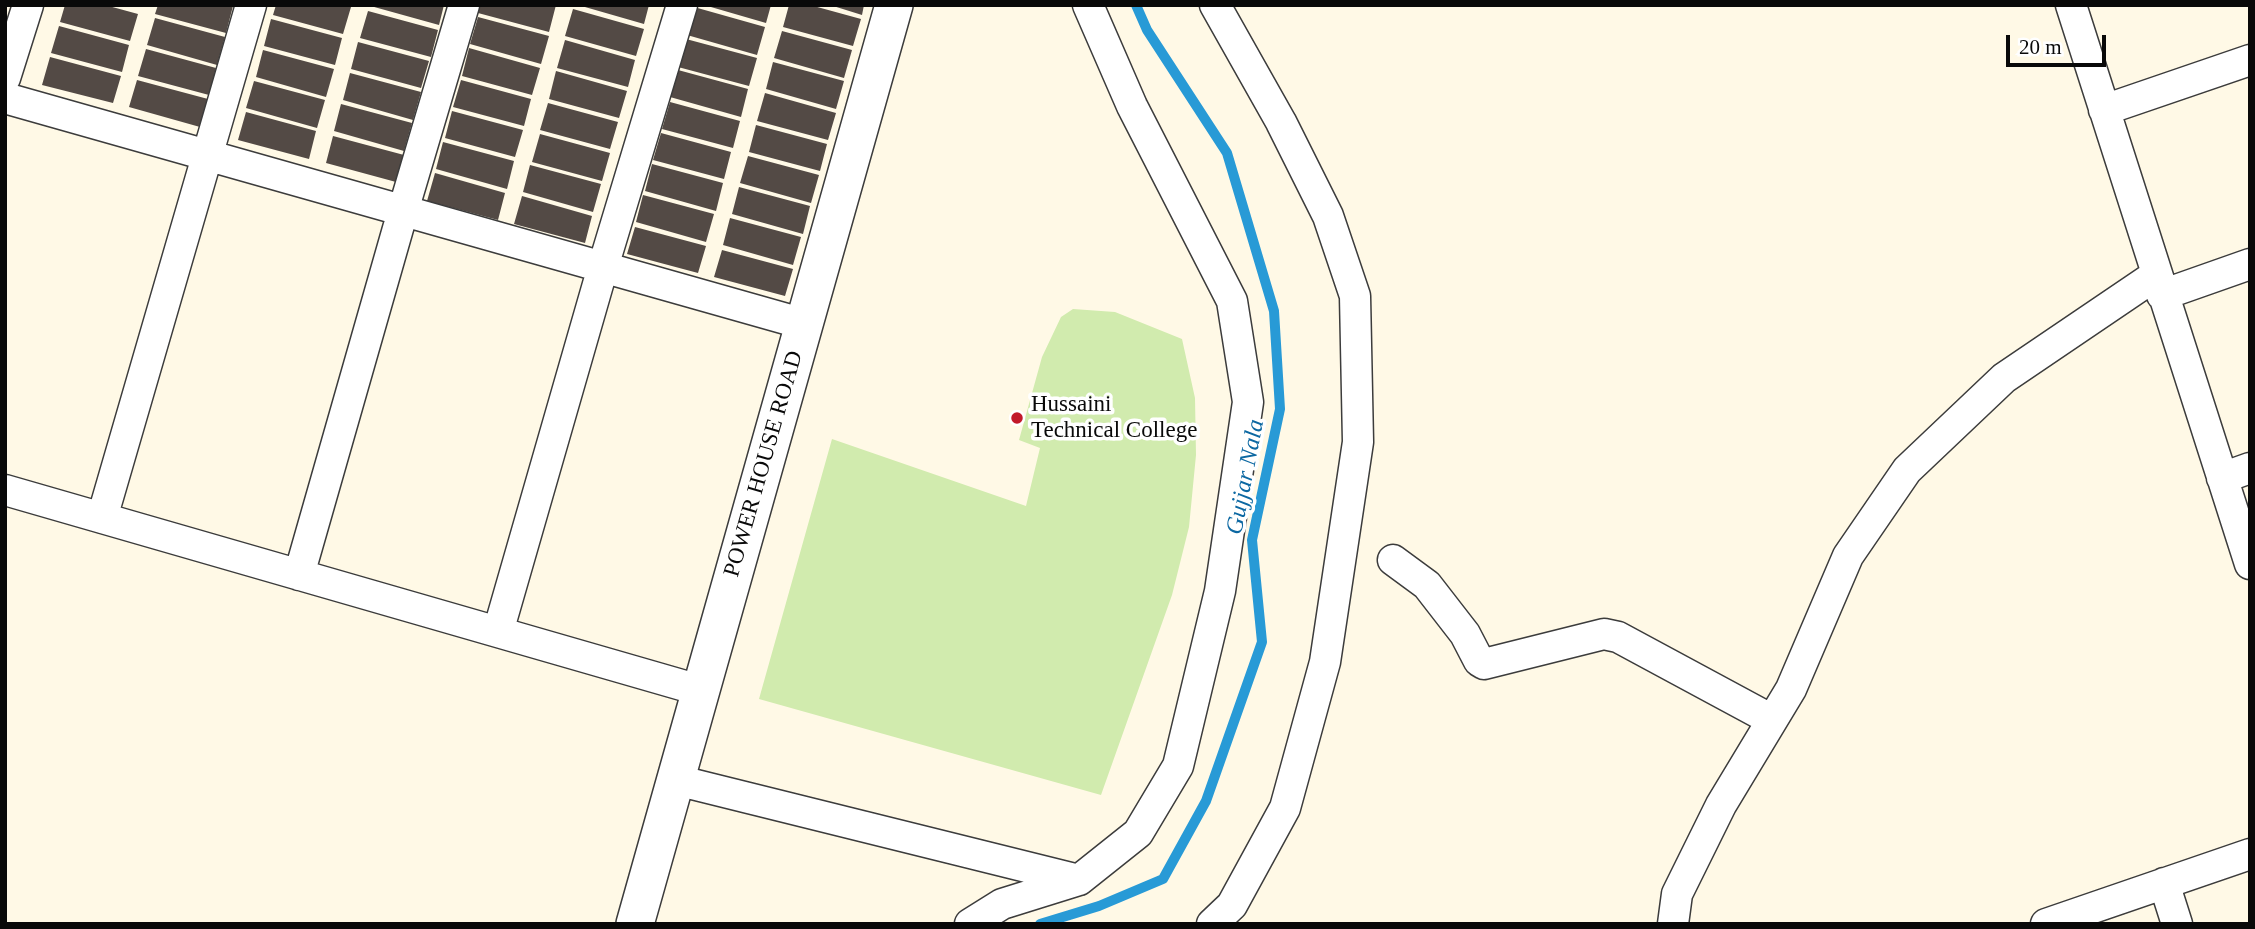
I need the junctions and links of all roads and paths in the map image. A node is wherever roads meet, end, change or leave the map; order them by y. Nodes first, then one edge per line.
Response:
1 (29, 5) edge
2 (251, 5) edge
3 (464, 5) edge
4 (682, 5) edge
5 (894, 5) edge
6 (1088, 5) edge
7 (1214, 5) edge
8 (2071, 5) edge
9 (2250, 60) edge
10 (5, 78) edge
11 (5, 99) edge
12 (2104, 110) junction
13 (207, 156) junction
14 (403, 211) junction
15 (2250, 264) edge
16 (603, 267) junction
17 (2159, 285) junction
18 (804, 324) junction
19 (2236, 473) edge
20 (5, 490) edge
21 (103, 518) junction
22 (1393, 560) dead end
23 (2250, 564) edge
24 (299, 575) junction
25 (498, 632) junction
26 (699, 690) junction
27 (1772, 720) junction
28 (676, 779) junction
29 (2250, 854) edge
30 (1079, 880) junction
31 (2164, 883) junction
32 (635, 924) edge
33 (970, 924) edge
34 (1212, 924) edge
35 (1672, 924) edge
36 (2046, 924) edge
37 (2178, 924) edge

1 - 10 street
2 - 13 street
3 - 14 street
4 - 16 street
5 - 18 street, POWER HOUSE ROAD
6 - 30 street
7 - 34 street
8 - 12 street
9 - 12 street
11 - 13 street
12 - 17 street
13 - 14 street
13 - 21 street
14 - 16 street
14 - 24 street
15 - 17 street
16 - 18 street
16 - 25 street
17 - 19 street
17 - 27 street
18 - 26 street, POWER HOUSE ROAD
19 - 23 street
20 - 21 street
21 - 24 street
22 - 27 street
24 - 25 street
25 - 26 street
26 - 28 street, POWER HOUSE ROAD
27 - 35 street
28 - 30 street
28 - 32 street, POWER HOUSE ROAD
29 - 31 street
30 - 33 street
31 - 36 street
31 - 37 street

